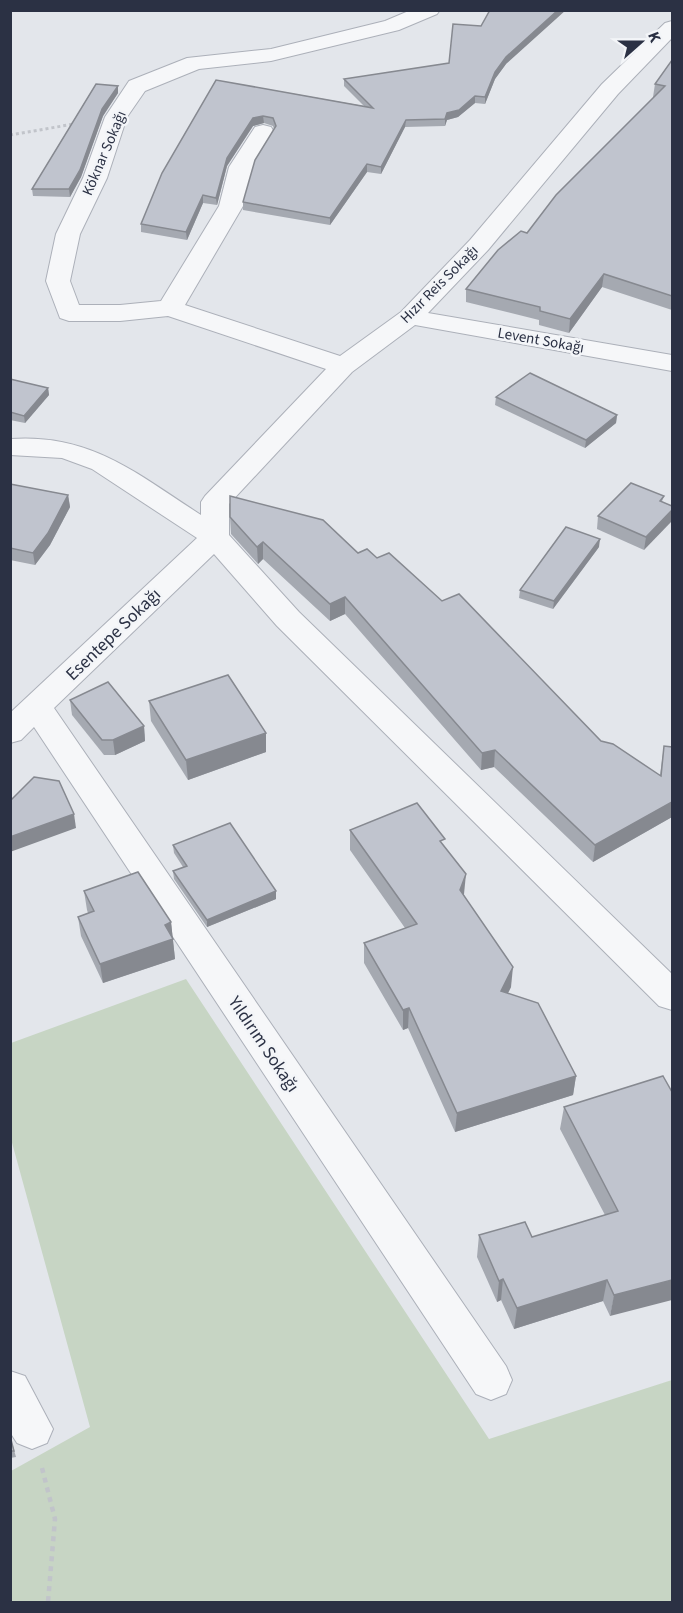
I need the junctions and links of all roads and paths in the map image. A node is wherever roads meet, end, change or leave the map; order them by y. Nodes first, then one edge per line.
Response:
1 (429, 10) edge
2 (672, 27) edge
3 (116, 117) junction
4 (263, 132) dead end
5 (10, 135) edge
6 (170, 308) junction
7 (410, 317) junction
8 (672, 363) edge
9 (343, 366) junction
10 (10, 447) edge
11 (215, 537) junction
12 (37, 707) junction
13 (10, 732) edge
14 (672, 996) edge
15 (491, 1380) dead end
16 (10, 1390) edge
17 (32, 1429) joint
18 (48, 1602) edge

1 - 3 street, Köknar Sokağı
2 - 7 street, Hızır Reis Sokağı
3 - 5 path
3 - 6 street, Köknar Sokağı
4 - 6 street
6 - 9 street, Köknar Sokağı
7 - 8 street, Levent Sokağı
7 - 9 street, Hızır Reis Sokağı
9 - 11 street, Hızır Reis Sokağı
10 - 11 street
11 - 12 street, Esentepe Sokağı
11 - 14 street
12 - 13 street, Esentepe Sokağı
12 - 15 street, Yıldırım Sokağı
16 - 17 street
17 - 18 path

